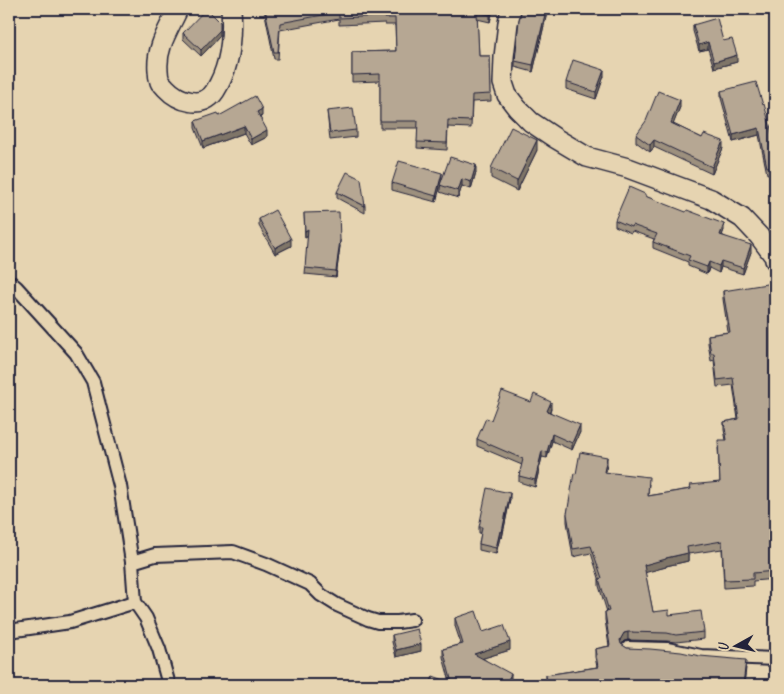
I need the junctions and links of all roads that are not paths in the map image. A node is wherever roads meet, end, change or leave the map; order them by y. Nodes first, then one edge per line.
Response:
1 (178, 9) edge
2 (232, 9) edge
3 (511, 9) edge
4 (775, 260) edge
5 (9, 281) edge
6 (132, 562) junction
7 (135, 602) junction
8 (412, 620) dead end
9 (9, 631) edge
10 (628, 648) edge
11 (775, 659) edge
12 (169, 685) edge

1 - 2 main road
3 - 4 main road
5 - 6 street
6 - 7 street
6 - 8 street
7 - 9 street
7 - 12 street
10 - 11 street

